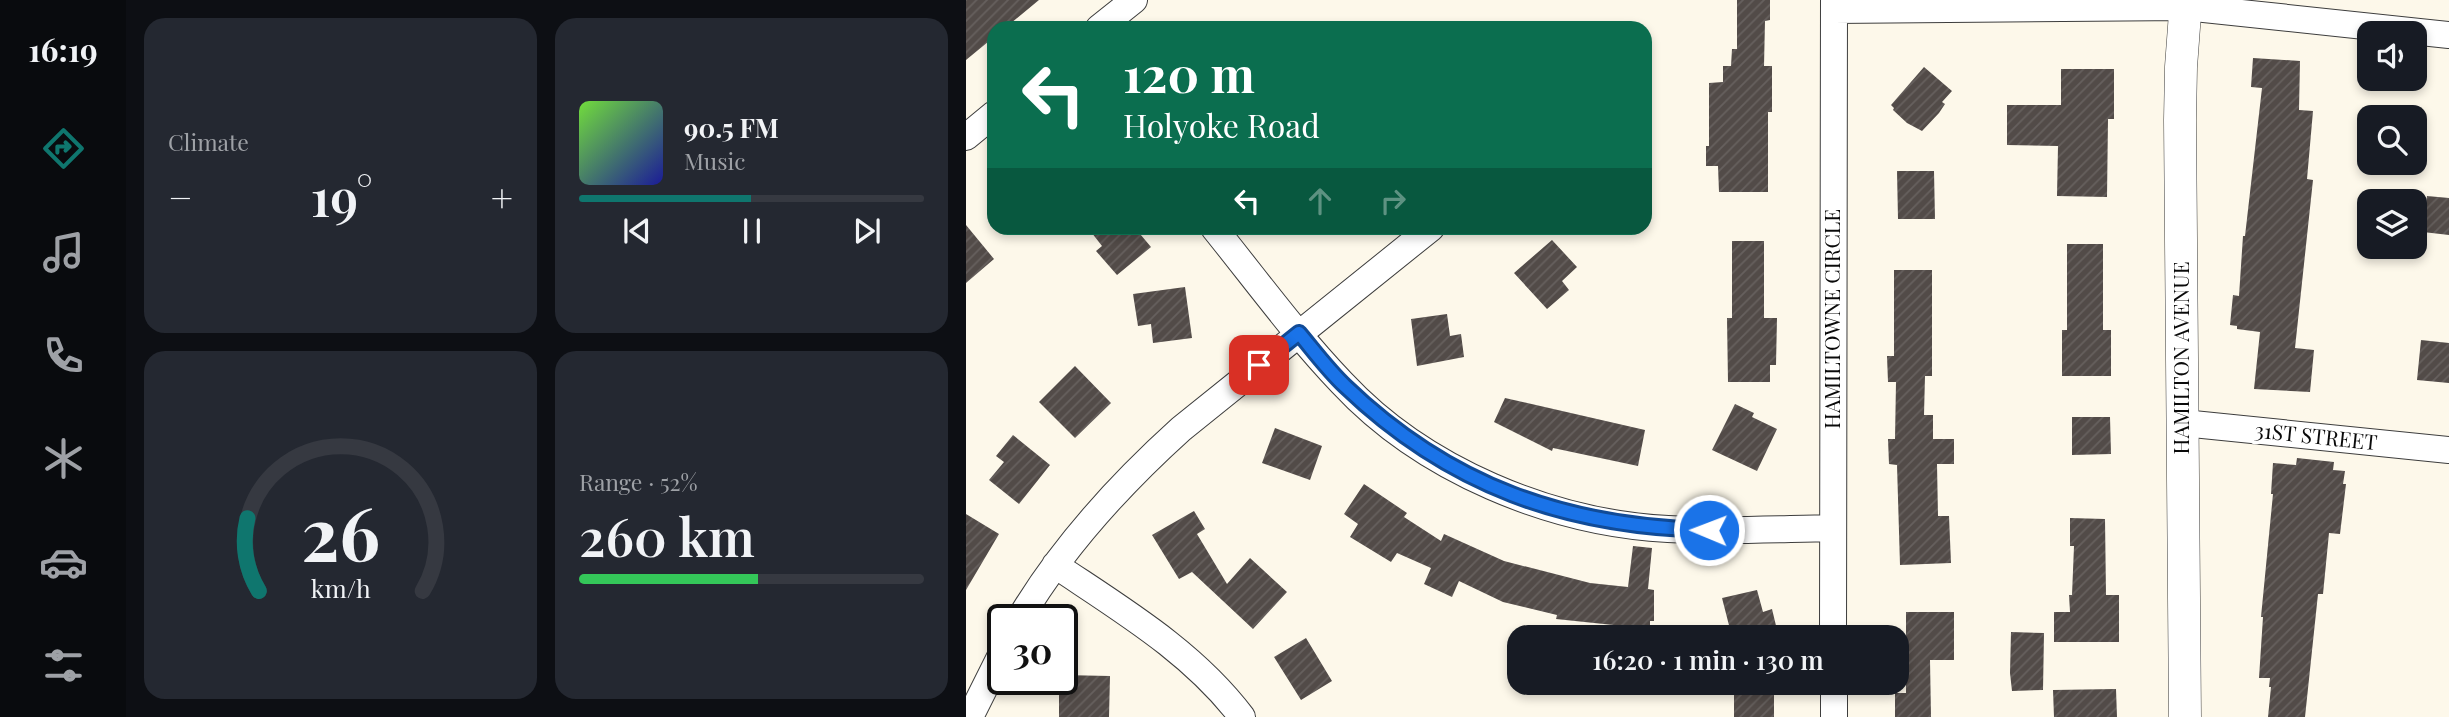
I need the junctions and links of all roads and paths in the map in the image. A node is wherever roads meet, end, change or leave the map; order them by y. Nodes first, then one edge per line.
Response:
1 (1134, 0) edge
2 (2185, 4) edge
3 (1834, 5) edge
4 (1108, 21) edge
5 (2449, 35) edge
6 (987, 120) edge
7 (966, 137) edge
8 (1220, 235) edge
9 (1422, 235) edge
10 (1299, 333) junction
11 (2183, 424) junction
12 (2449, 450) edge
13 (1832, 528) junction
14 (1055, 565) junction
15 (1029, 604) edge
16 (1833, 625) edge
17 (987, 683) edge
18 (1834, 695) edge
19 (970, 717) edge
20 (1242, 717) edge
21 (1834, 717) edge
22 (2185, 717) edge

1 - 4 street
2 - 3 street
2 - 5 street
2 - 11 street, HAMILTON AVENUE
3 - 13 street, HAMILTOWNE CIRCLE
6 - 7 street
8 - 10 street
9 - 10 street
10 - 13 street
10 - 14 street
11 - 12 street, 31ST STREET
11 - 22 street, HAMILTON AVENUE
13 - 16 street, HAMILTOWNE CIRCLE
14 - 15 street
14 - 20 street
17 - 19 street
18 - 21 street

